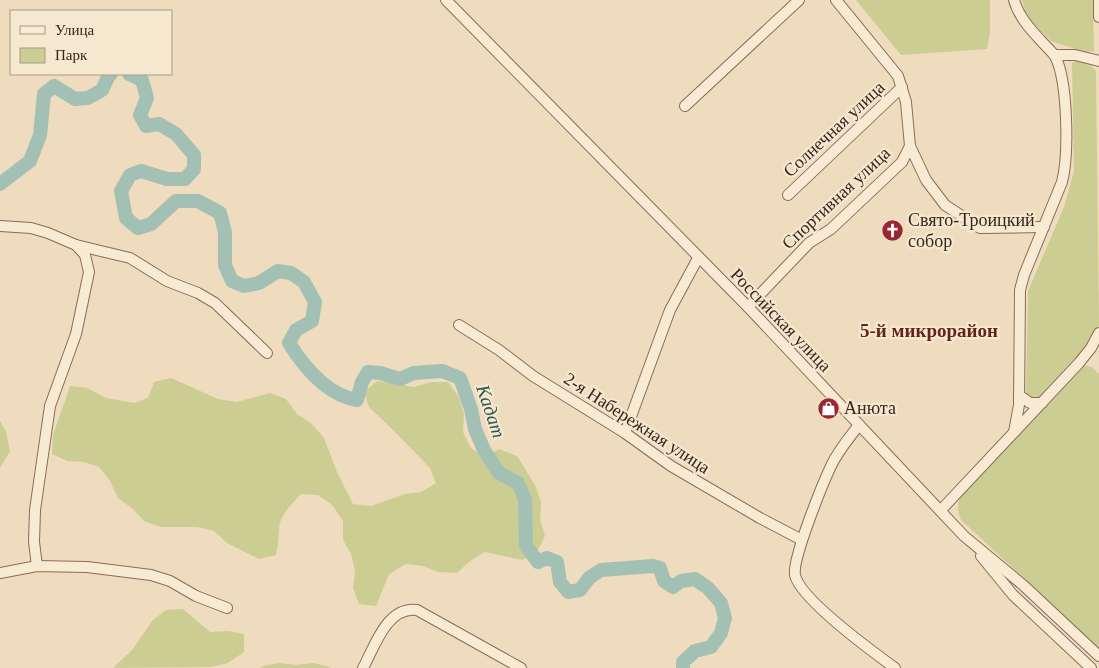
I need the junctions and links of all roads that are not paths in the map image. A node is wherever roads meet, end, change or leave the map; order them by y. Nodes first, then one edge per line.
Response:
1 (446, 0) edge
2 (799, 0) edge
3 (836, 0) edge
4 (1014, 0) edge
5 (1099, 0) edge
6 (1099, 17) edge
7 (1054, 55) junction
8 (1099, 61) edge
9 (902, 87) junction
10 (684, 106) dead end
11 (910, 146) junction
12 (788, 195) dead end
13 (0, 226) edge
14 (1044, 227) junction
15 (76, 245) junction
16 (698, 258) junction
17 (748, 307) junction
18 (459, 325) dead end
19 (1099, 333) edge
20 (267, 353) dead end
21 (1019, 395) junction
22 (1042, 403) junction
23 (859, 424) junction
24 (1014, 432) junction
25 (625, 433) junction
26 (941, 510) junction
27 (964, 536) junction
28 (802, 540) junction
29 (37, 566) junction
30 (0, 573) edge
31 (227, 608) dead end
32 (1099, 656) edge
33 (363, 668) edge
34 (521, 668) edge
35 (895, 668) edge
36 (1091, 668) edge

1 - 16 street, Российская улица
2 - 10 street
3 - 9 street, Спортивная улица
4 - 7 street
5 - 6 street
7 - 8 street
7 - 14 street
9 - 11 street, Спортивная улица
9 - 12 street, Солнечная улица
11 - 14 street
11 - 17 street, Спортивная улица
13 - 15 street
14 - 21 street
15 - 20 street
15 - 29 street
16 - 17 street, Российская улица
16 - 25 street
17 - 23 street, Российская улица
18 - 25 street, 2-я Набережная улица
19 - 22 street
21 - 22 street
21 - 24 street
22 - 24 street
23 - 26 street, Российская улица
23 - 28 street
24 - 26 street
25 - 28 street, 2-я Набережная улица
26 - 27 street, Российская улица
27 - 32 street, Российская улица
27 - 36 street
28 - 35 street
29 - 30 street
29 - 31 street
33 - 34 street

